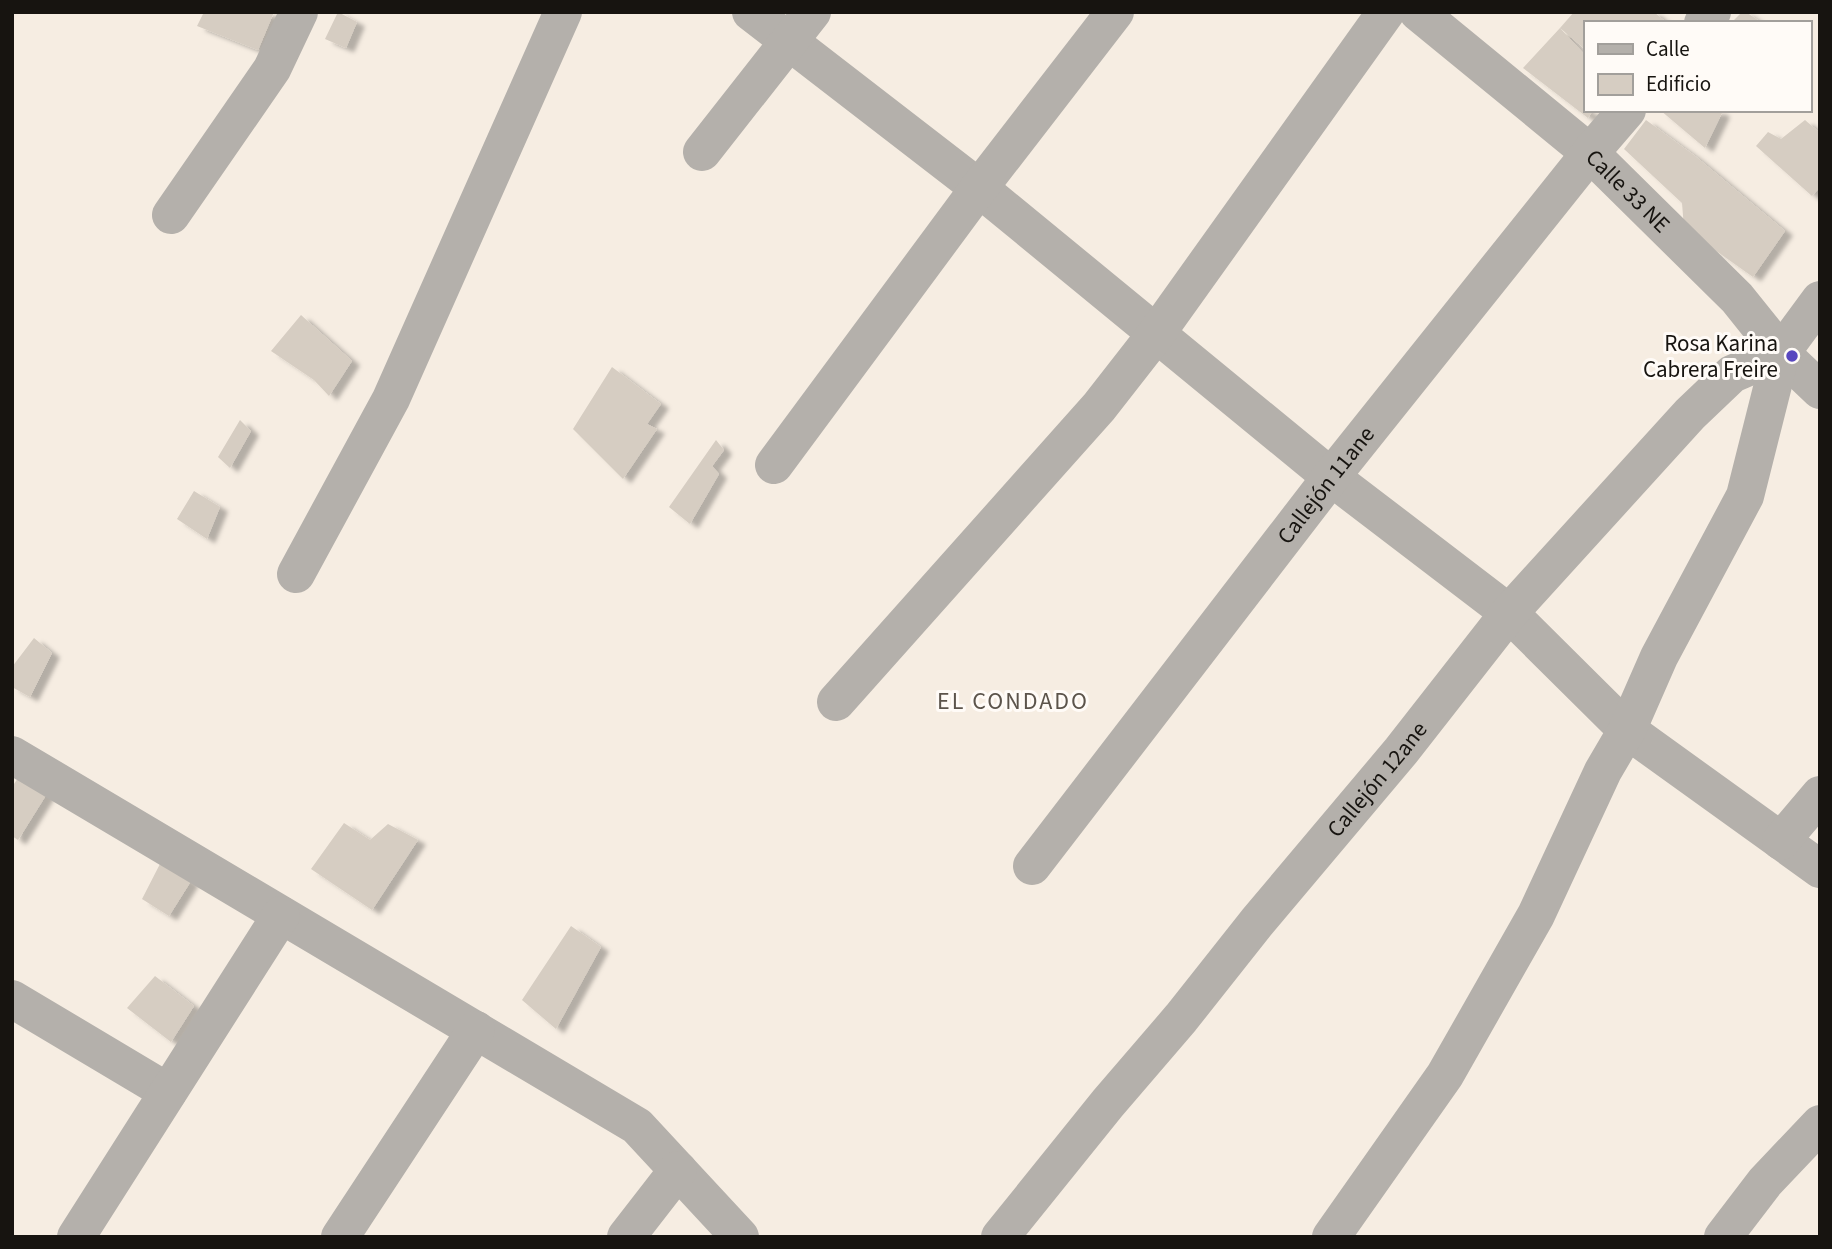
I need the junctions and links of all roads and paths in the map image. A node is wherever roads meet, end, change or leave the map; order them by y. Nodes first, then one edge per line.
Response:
1 (299, 12) edge
2 (564, 12) edge
3 (751, 12) edge
4 (1115, 12) edge
5 (1386, 12) edge
6 (1430, 16) edge
7 (801, 27) edge
8 (1625, 112) edge
9 (702, 152) dead end
10 (1590, 153) junction
11 (979, 188) junction
12 (171, 215) dead end
13 (1820, 300) edge
14 (1156, 334) junction
15 (1781, 353) junction
16 (1820, 390) edge
17 (774, 465) dead end
18 (1331, 477) junction
19 (296, 574) dead end
20 (1509, 613) junction
21 (836, 702) dead end
22 (1627, 730) junction
23 (12, 755) edge
24 (1820, 795) edge
25 (1782, 841) junction
26 (1032, 866) dead end
27 (1820, 869) edge
28 (281, 915) junction
29 (12, 999) edge
30 (476, 1030) junction
31 (168, 1092) junction
32 (1820, 1124) edge
33 (678, 1170) junction
34 (76, 1237) edge
35 (340, 1237) edge
36 (626, 1237) edge
37 (740, 1237) edge
38 (1000, 1237) edge
39 (1331, 1237) edge
40 (1723, 1237) edge

1 - 12 street
2 - 19 street
3 - 7 street
4 - 11 street
5 - 14 street
6 - 10 street, Calle 33 NE
7 - 9 street
7 - 11 street
8 - 10 street, Callejón 11ane
10 - 15 street, Calle 33 NE
10 - 18 street, Callejón 11ane
11 - 14 street
11 - 17 street
13 - 15 street
14 - 18 street
14 - 21 street
15 - 16 street, Calle 33 NE
15 - 20 street, Callejón 12ane
15 - 22 street
18 - 20 street
18 - 26 street, Callejón 11ane
20 - 22 street
20 - 38 street, Callejón 12ane
22 - 25 street
22 - 39 street
23 - 28 street
24 - 25 street
25 - 27 street
28 - 30 street
28 - 31 street
29 - 31 street
30 - 33 street
30 - 35 street
31 - 34 street
32 - 40 street
33 - 36 street
33 - 37 street

